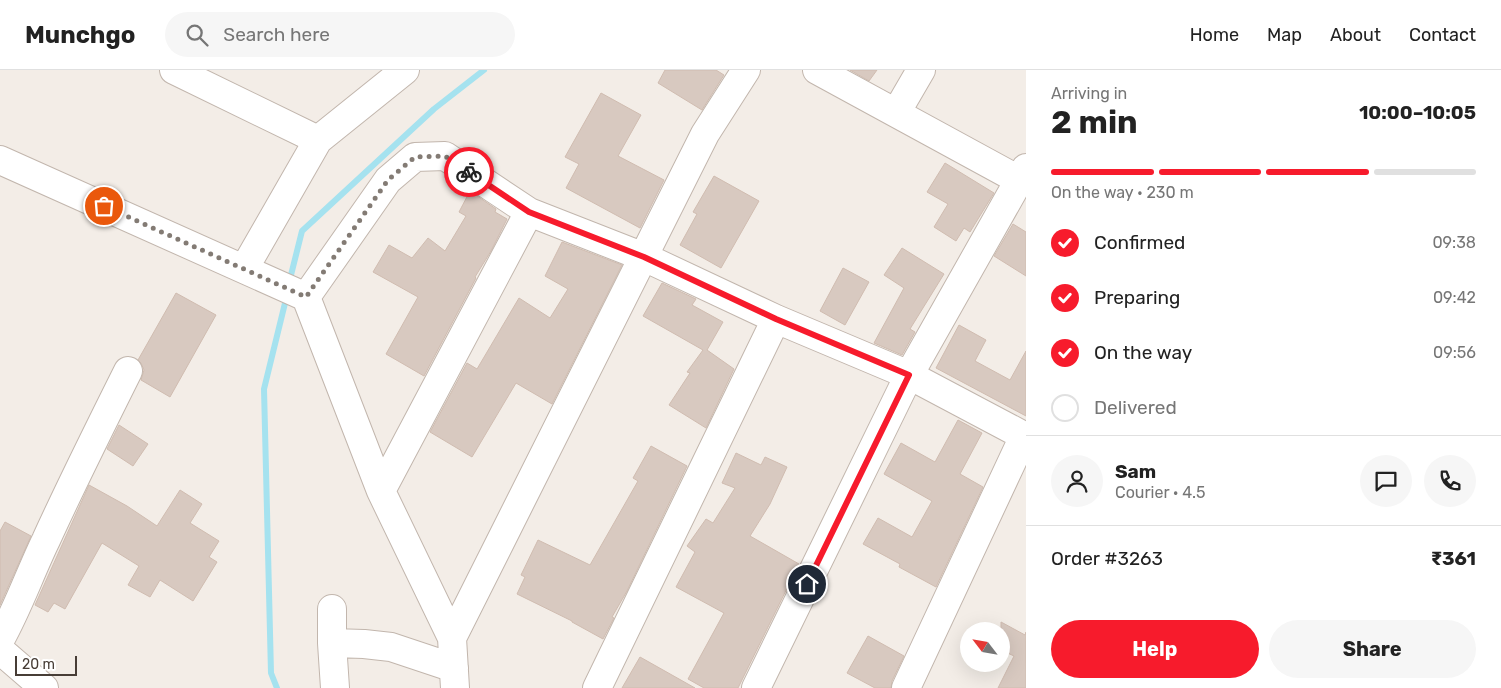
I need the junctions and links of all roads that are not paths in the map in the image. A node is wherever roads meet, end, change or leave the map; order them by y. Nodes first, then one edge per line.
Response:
1 (174, 70) edge
2 (404, 70) edge
3 (746, 70) edge
4 (817, 70) edge
5 (921, 70) edge
6 (896, 113) junction
7 (318, 140) junction
8 (0, 160) edge
9 (1023, 174) edge
10 (529, 212) junction
11 (644, 257) junction
12 (245, 270) junction
13 (305, 297) junction
14 (776, 319) junction
15 (128, 371) dead end
16 (909, 375) junction
17 (1025, 437) edge
18 (381, 491) junction
19 (332, 609) dead end
20 (452, 638) junction
21 (0, 640) edge
22 (332, 644) junction
23 (0, 650) edge
24 (454, 678) edge
25 (44, 688) edge
26 (335, 688) edge
27 (597, 688) edge
28 (756, 688) edge
29 (906, 688) edge

1 - 7 street
2 - 7 street
3 - 11 street
4 - 6 street
5 - 6 street
6 - 9 street
7 - 12 street
8 - 12 street
9 - 16 street
10 - 11 street
10 - 13 street
10 - 18 street
11 - 14 street
11 - 20 street
12 - 13 street
13 - 18 street
14 - 16 street
14 - 27 street
15 - 21 street
16 - 17 street
16 - 28 street
17 - 29 street
18 - 20 street
19 - 22 street
20 - 24 street
22 - 24 street
22 - 26 street
23 - 25 street

